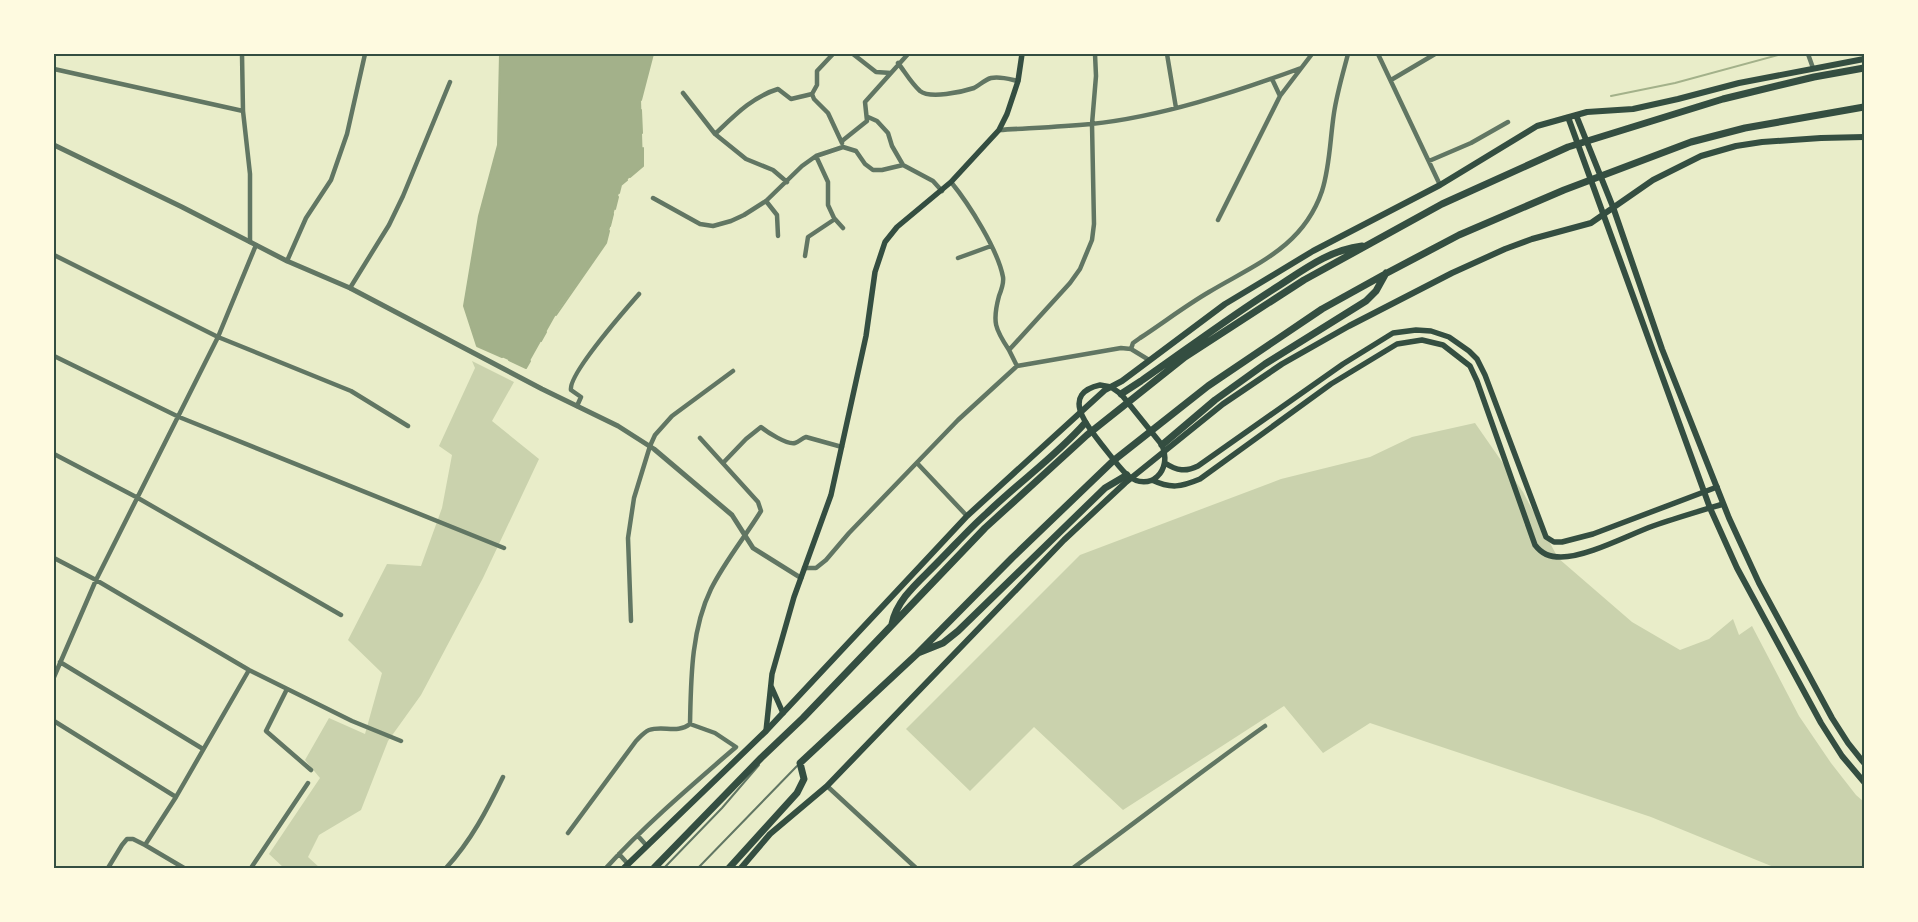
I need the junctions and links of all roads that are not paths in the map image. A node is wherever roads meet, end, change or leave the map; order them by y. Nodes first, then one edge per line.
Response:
1 (242, 54) edge
2 (365, 54) edge
3 (833, 54) edge
4 (853, 54) edge
5 (908, 54) edge
6 (1022, 54) edge
7 (1095, 54) edge
8 (1168, 54) edge
9 (1312, 54) edge
10 (1348, 54) edge
11 (1378, 54) edge
12 (1436, 54) edge
13 (1808, 54) edge
14 (1864, 60) edge
15 (898, 63) junction
16 (1301, 68) junction
17 (1813, 68) junction
18 (1864, 68) edge
19 (54, 69) edge
20 (891, 73) junction
21 (1272, 79) junction
22 (1391, 80) junction
23 (1018, 81) junction
24 (450, 82) dead end
25 (683, 93) dead end
26 (812, 94) junction
27 (1280, 96) junction
28 (1864, 107) edge
29 (1176, 108) junction
30 (243, 111) junction
31 (1576, 115) junction
32 (868, 117) junction
33 (1568, 117) junction
34 (1508, 122) dead end
35 (1092, 124) junction
36 (999, 130) junction
37 (715, 134) junction
38 (1864, 137) edge
39 (842, 141) junction
40 (54, 145) edge
41 (844, 147) junction
42 (816, 156) junction
43 (1429, 161) junction
44 (903, 165) junction
45 (787, 182) junction
46 (951, 182) junction
47 (1440, 185) junction
48 (942, 191) junction
49 (653, 198) dead end
50 (766, 201) junction
51 (1613, 207) junction
52 (1604, 214) junction
53 (835, 219) junction
54 (1218, 220) dead end
55 (843, 228) dead end
56 (778, 236) dead end
57 (250, 242) junction
58 (256, 245) junction
59 (1366, 245) junction
60 (991, 246) junction
61 (54, 254) edge
62 (805, 256) dead end
63 (958, 258) dead end
64 (287, 261) junction
65 (1387, 273) junction
66 (350, 288) junction
67 (639, 294) dead end
68 (218, 336) junction
69 (1130, 349) junction
70 (1009, 350) junction
71 (54, 356) edge
72 (1149, 360) junction
73 (1017, 366) junction
74 (733, 371) dead end
75 (1121, 394) junction
76 (577, 406) junction
77 (179, 417) junction
78 (1085, 422) junction
79 (408, 426) dead end
80 (700, 438) dead end
81 (1162, 445) junction
82 (650, 446) junction
83 (842, 447) junction
84 (54, 454) edge
85 (723, 463) junction
86 (917, 463) junction
87 (1165, 463) junction
88 (1127, 475) junction
89 (1152, 480) junction
90 (1717, 487) junction
91 (1704, 492) junction
92 (138, 498) junction
93 (1723, 504) junction
94 (1710, 508) junction
95 (967, 516) junction
96 (746, 535) junction
97 (504, 548) dead end
98 (54, 558) edge
99 (804, 568) junction
100 (801, 578) junction
101 (96, 580) junction
102 (342, 614) dead end
103 (630, 621) dead end
104 (892, 624) junction
105 (917, 654) junction
106 (60, 662) junction
107 (249, 670) junction
108 (54, 677) edge
109 (770, 684) junction
110 (287, 689) junction
111 (783, 713) junction
112 (54, 721) edge
113 (690, 724) junction
114 (1265, 726) dead end
115 (766, 731) junction
116 (784, 735) junction
117 (401, 740) dead end
118 (203, 749) junction
119 (800, 763) junction
120 (1864, 763) edge
121 (312, 770) dead end
122 (503, 777) dead end
123 (1864, 782) edge
124 (308, 783) dead end
125 (827, 786) junction
126 (176, 797) junction
127 (568, 833) dead end
128 (638, 836) junction
129 (145, 845) junction
130 (647, 846) junction
131 (619, 854) junction
132 (626, 866) edge
133 (108, 868) edge
134 (184, 868) edge
135 (251, 868) edge
136 (446, 868) edge
137 (606, 868) edge
138 (654, 868) edge
139 (664, 868) edge
140 (698, 868) edge
141 (729, 868) edge
142 (741, 868) edge
143 (916, 868) edge
144 (1073, 868) edge

1 - 30 street
2 - 64 street
3 - 26 street
4 - 20 street
5 - 15 street
6 - 23 main road
7 - 35 street
8 - 29 street
9 - 16 street
10 - 69 street
11 - 22 street
12 - 22 street
13 - 17 street
14 - 17 main road
15 - 20 street
15 - 23 street
16 - 21 street
16 - 27 street
17 - 31 main road
18 - 59 highway
19 - 30 street
20 - 32 street
21 - 27 street
21 - 29 street
22 - 43 street
23 - 36 main road
24 - 66 street
25 - 37 street
26 - 37 street
26 - 39 street
27 - 54 street
28 - 65 highway
29 - 35 street
30 - 57 street
31 - 33 main road
31 - 51 main road
32 - 39 street
32 - 44 street
33 - 47 main road
33 - 52 main road
34 - 43 street
35 - 36 street
35 - 70 street
36 - 46 main road
37 - 45 street
38 - 51 main road
39 - 41 street
40 - 57 street
41 - 42 street
41 - 44 street
42 - 45 street
42 - 53 street
43 - 47 street
44 - 48 street
45 - 50 street
46 - 48 main road
46 - 60 street
47 - 72 main road
48 - 83 main road
49 - 50 street
50 - 56 street
51 - 52 main road
51 - 90 main road
52 - 91 main road
52 - 125 main road
53 - 55 street
53 - 62 street
57 - 58 street
58 - 64 street
58 - 68 street
59 - 75 highway
59 - 104 highway
60 - 63 street
60 - 70 street
61 - 68 street
64 - 66 street
65 - 81 highway
65 - 105 highway
66 - 76 street
67 - 76 street
68 - 77 street
68 - 79 street
69 - 72 street
69 - 73 street
70 - 73 street
71 - 77 street
72 - 95 main road
73 - 86 street
74 - 82 street
75 - 78 main road
75 - 81 main road
76 - 82 street
77 - 92 street
77 - 97 street
78 - 88 main road
78 - 104 highway
80 - 85 street
81 - 87 main road
82 - 96 street
82 - 103 street
83 - 85 street
83 - 99 main road
84 - 92 street
85 - 96 street
86 - 95 street
86 - 99 street
87 - 89 main road
87 - 91 main road
88 - 89 main road
88 - 105 highway
89 - 94 main road
90 - 91 main road
90 - 93 main road
91 - 94 main road
92 - 101 street
92 - 102 street
93 - 94 main road
93 - 120 main road
94 - 123 main road
95 - 111 main road
96 - 100 street
96 - 113 street
98 - 101 street
99 - 100 main road
100 - 109 main road
101 - 106 street
101 - 107 street
104 - 116 highway
105 - 119 highway
106 - 108 street
106 - 118 street
107 - 110 street
107 - 118 street
109 - 111 main road
109 - 115 main road
110 - 117 street
110 - 121 street
111 - 115 main road
112 - 126 street
113 - 127 street
113 - 128 street
114 - 144 street
115 - 130 main road
116 - 138 highway
116 - 139 lane
118 - 126 street
119 - 140 lane
119 - 141 highway
122 - 136 street
124 - 135 street
125 - 142 main road
125 - 143 street
126 - 129 street
128 - 130 street
128 - 131 street
129 - 133 street
129 - 134 street
130 - 132 main road
131 - 132 street
131 - 137 street

